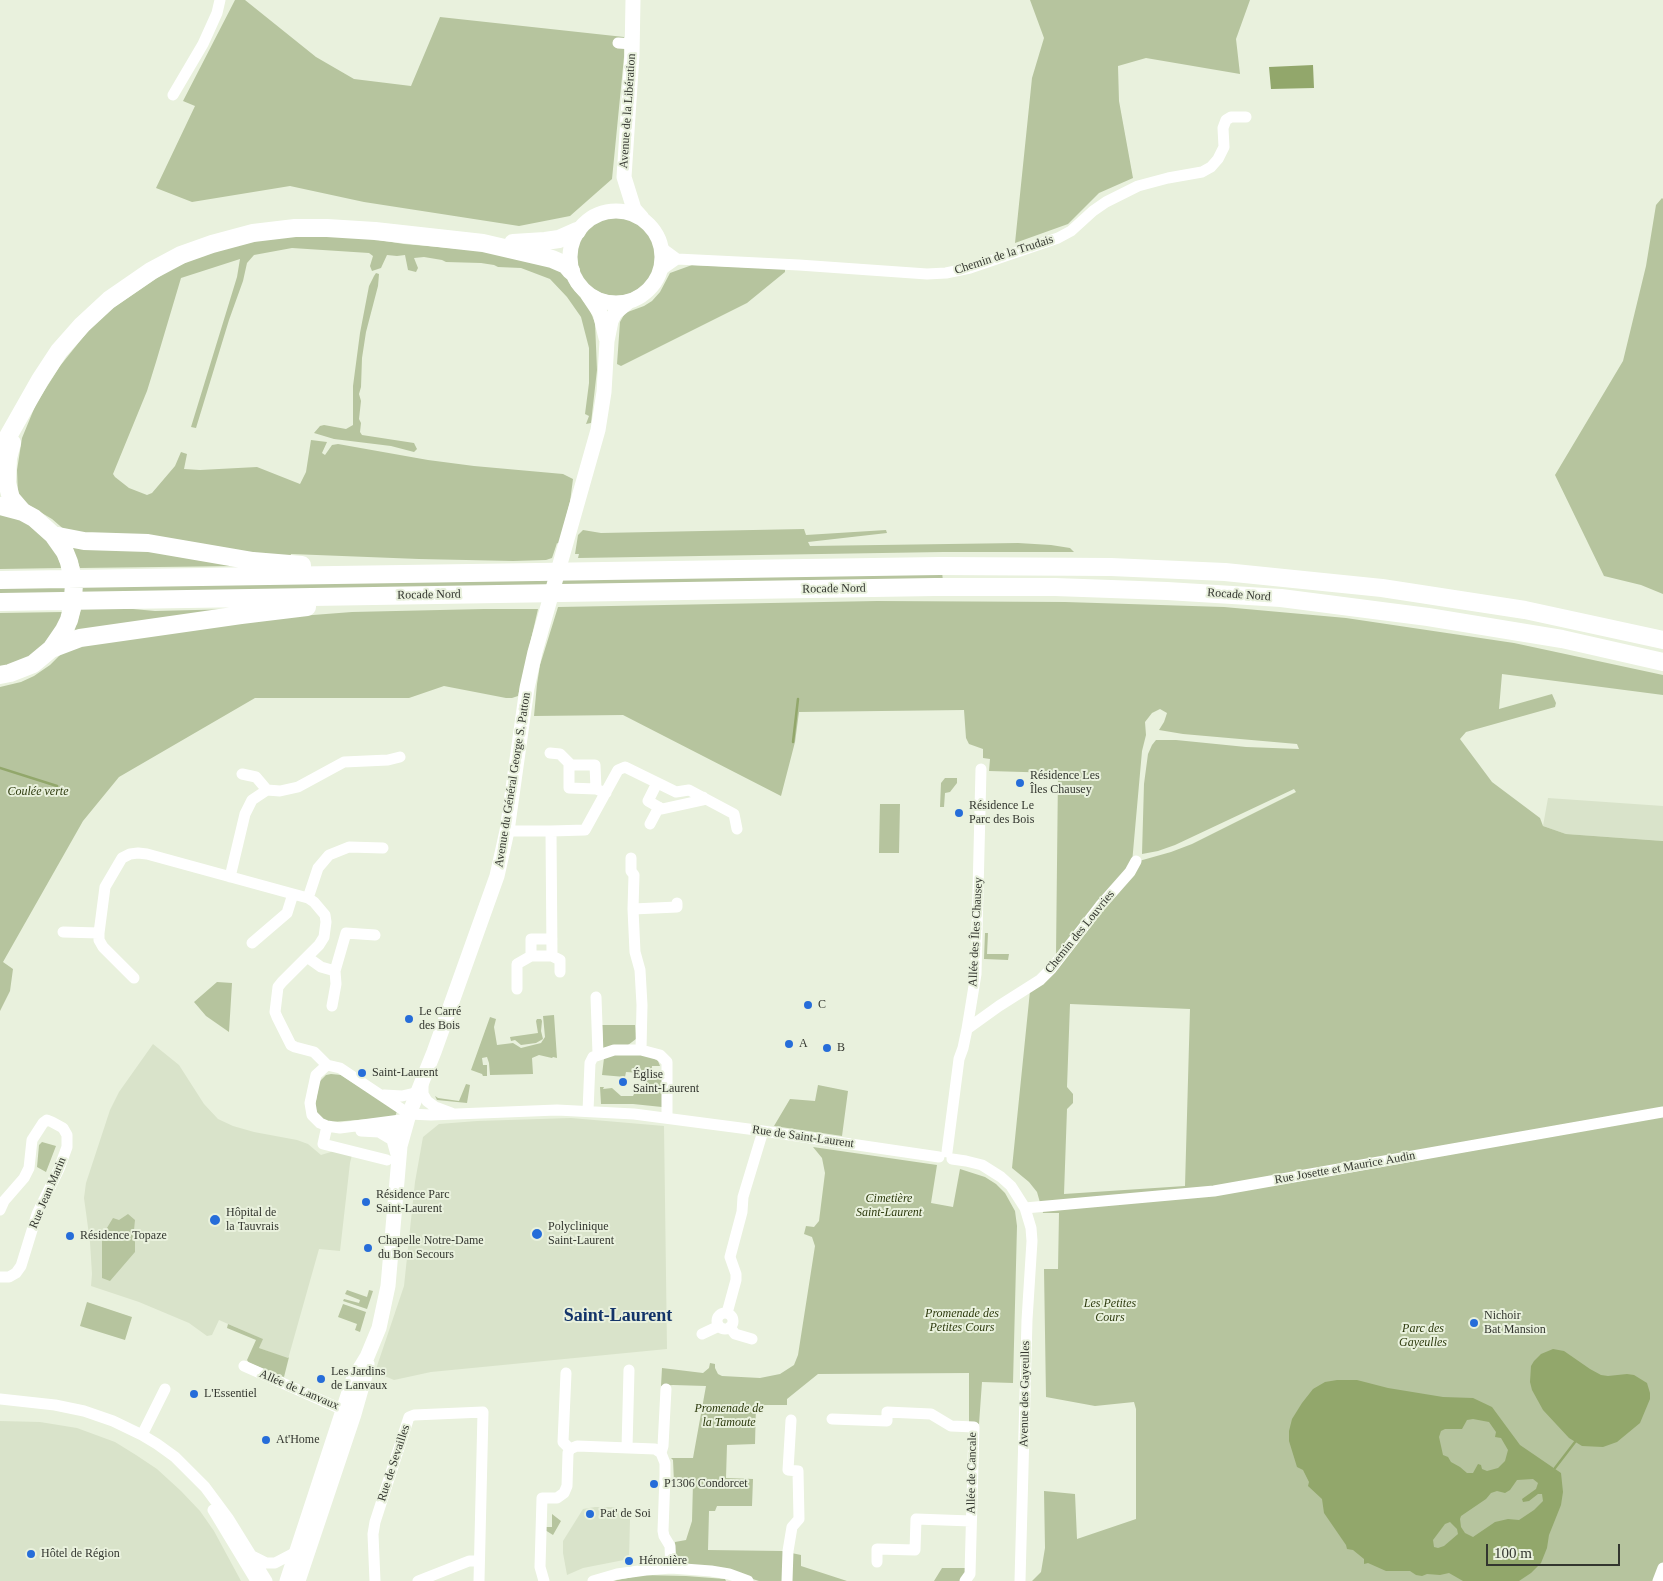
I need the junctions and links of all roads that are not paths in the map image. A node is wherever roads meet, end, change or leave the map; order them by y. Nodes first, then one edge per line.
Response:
1 (220, 0) edge
2 (633, 0) edge
3 (173, 95) dead end
4 (1246, 117) dead end
5 (624, 177) junction
6 (605, 212) junction
7 (642, 218) junction
8 (577, 231) junction
9 (483, 243) junction
10 (662, 248) junction
11 (677, 259) junction
12 (571, 271) junction
13 (660, 271) junction
14 (588, 294) junction
15 (628, 302) junction
16 (607, 342) junction
17 (22, 412) junction
18 (0, 457) edge
19 (0, 506) edge
20 (23, 512) junction
21 (53, 535) junction
22 (522, 572) junction
23 (0, 580) edge
24 (574, 593) junction
25 (0, 602) edge
26 (1663, 640) edge
27 (51, 649) junction
28 (1663, 662) edge
29 (0, 675) edge
30 (550, 753) dead end
31 (400, 757) dead end
32 (571, 765) junction
33 (981, 769) dead end
34 (242, 774) dead end
35 (657, 783) junction
36 (267, 790) junction
37 (601, 791) junction
38 (703, 797) junction
39 (659, 807) junction
40 (650, 824) dead end
41 (737, 829) dead end
42 (507, 831) junction
43 (550, 831) junction
44 (383, 848) dead end
45 (630, 858) dead end
46 (1136, 861) dead end
47 (230, 877) junction
48 (293, 894) junction
49 (308, 898) junction
50 (677, 903) dead end
51 (633, 910) junction
52 (63, 932) dead end
53 (98, 933) junction
54 (375, 935) dead end
55 (552, 939) junction
56 (252, 943) dead end
57 (531, 956) junction
58 (552, 956) junction
59 (307, 957) junction
60 (334, 970) junction
61 (560, 972) dead end
62 (134, 978) dead end
63 (517, 989) dead end
64 (596, 997) dead end
65 (332, 1006) dead end
66 (967, 1029) junction
67 (641, 1050) junction
68 (598, 1054) junction
69 (327, 1065) junction
70 (421, 1086) junction
71 (381, 1095) junction
72 (588, 1111) junction
73 (1663, 1112) edge
74 (455, 1115) junction
75 (408, 1116) junction
76 (667, 1118) junction
77 (373, 1124) junction
78 (327, 1126) junction
79 (340, 1128) junction
80 (763, 1131) junction
81 (400, 1146) junction
82 (946, 1156) junction
83 (393, 1162) junction
84 (1025, 1208) junction
85 (0, 1210) edge
86 (0, 1277) edge
87 (724, 1327) junction
88 (702, 1334) dead end
89 (752, 1339) dead end
90 (244, 1366) dead end
91 (629, 1370) dead end
92 (566, 1373) dead end
93 (165, 1389) dead end
94 (666, 1389) dead end
95 (0, 1399) edge
96 (0, 1407) edge
97 (348, 1412) junction
98 (832, 1419) dead end
99 (791, 1420) dead end
100 (142, 1435) junction
101 (570, 1448) junction
102 (627, 1448) junction
103 (661, 1453) junction
104 (971, 1520) junction
105 (296, 1552) junction
106 (251, 1556) junction
107 (479, 1561) junction
108 (877, 1562) dead end
109 (671, 1568) junction
110 (1663, 1568) edge
111 (730, 1578) edge
112 (256, 1581) edge
113 (267, 1581) edge
114 (287, 1581) edge
115 (298, 1581) edge
116 (375, 1581) edge
117 (418, 1581) edge
118 (479, 1581) edge
119 (544, 1581) edge
120 (593, 1581) edge
121 (748, 1581) edge
122 (787, 1581) edge
123 (965, 1581) edge
124 (1020, 1581) edge
125 (1658, 1581) edge

1 - 3 street
2 - 5 main road, Avenue de la Libération
4 - 11 street, Chemin de la Trudais
5 - 6 main road
5 - 7 main road, Avenue de la Libération
6 - 7 main road
6 - 8 main road
7 - 10 main road
8 - 9 highway
8 - 12 main road
9 - 12 highway
9 - 17 highway
10 - 11 street
10 - 13 main road
11 - 13 street
12 - 14 main road
13 - 15 main road
14 - 15 main road
14 - 16 main road, Avenue du Général George S. Patton
15 - 16 main road, Avenue du Général George S. Patton
16 - 42 main road, Avenue du Général George S. Patton
17 - 18 highway
17 - 20 highway
19 - 20 highway
20 - 21 highway
21 - 22 highway
21 - 27 highway
22 - 23 highway, Rocade Nord
22 - 26 highway, Rocade Nord
24 - 25 highway, Rocade Nord
24 - 27 highway
24 - 28 highway, Rocade Nord
27 - 29 highway
30 - 32 street
31 - 36 street
32 - 37 street
32 - 37 street
33 - 66 street, Allée des Îles Chausey
34 - 36 street
35 - 37 street
35 - 38 street
35 - 39 street
36 - 47 street
37 - 43 street
38 - 39 street
38 - 41 street
39 - 40 street
42 - 43 street
42 - 70 main road, Avenue du Général George S. Patton
43 - 55 street
44 - 49 street
45 - 51 street
46 - 66 street, Chemin des Louvries
47 - 48 street
47 - 53 street
48 - 49 street
48 - 56 street
49 - 59 street
50 - 51 street
51 - 67 street
52 - 53 street
53 - 62 street
54 - 60 street
55 - 57 street
55 - 58 street
57 - 58 street
57 - 63 street
58 - 61 street
59 - 60 street
59 - 69 street
60 - 65 street
64 - 68 street
66 - 82 street, Allée des Îles Chausey
67 - 68 street
67 - 76 street
68 - 72 street
69 - 71 street
69 - 78 street
70 - 71 street
70 - 74 street, Rue de Saint-Laurent
70 - 75 main road, Avenue du Général George S. Patton
71 - 75 street
72 - 74 street, Rue de Saint-Laurent
72 - 76 street, Rue de Saint-Laurent
73 - 84 street, Rue Josette et Maurice Audin
74 - 75 street, Rue de Saint-Laurent
75 - 77 street, Rue de Saint-Laurent
75 - 81 main road, Avenue du Général George S. Patton
76 - 80 street, Rue de Saint-Laurent
77 - 79 street, Rue de Saint-Laurent
77 - 81 street
78 - 79 street
78 - 83 street
79 - 83 street
80 - 82 street, Rue de Saint-Laurent
80 - 87 street
81 - 83 main road, Avenue du Général George S. Patton
82 - 84 street, Rue de Saint-Laurent
83 - 97 main road, Avenue du Général George S. Patton
84 - 124 street, Avenue des Gayeulles
85 - 86 street, Rue Jean Marin
87 - 88 street
87 - 89 street
90 - 97 street, Allée de Lanvaux
91 - 102 street
92 - 101 street
93 - 100 street
94 - 103 street
95 - 100 street
96 - 112 street
97 - 105 main road, Avenue du Général George S. Patton
97 - 115 main road, Avenue du Général George S. Patton
98 - 104 street, Allée de Cancale
99 - 122 street
100 - 106 street
101 - 102 street
101 - 119 street
102 - 103 street
103 - 109 street
104 - 108 street
104 - 123 street, Allée de Cancale
105 - 106 street
105 - 114 main road, Avenue du Général George S. Patton
106 - 113 street
107 - 116 street, Rue de Sevailles
107 - 117 street
107 - 118 street, Rue de Sevailles
109 - 111 street
109 - 120 street
110 - 125 street
111 - 121 street

